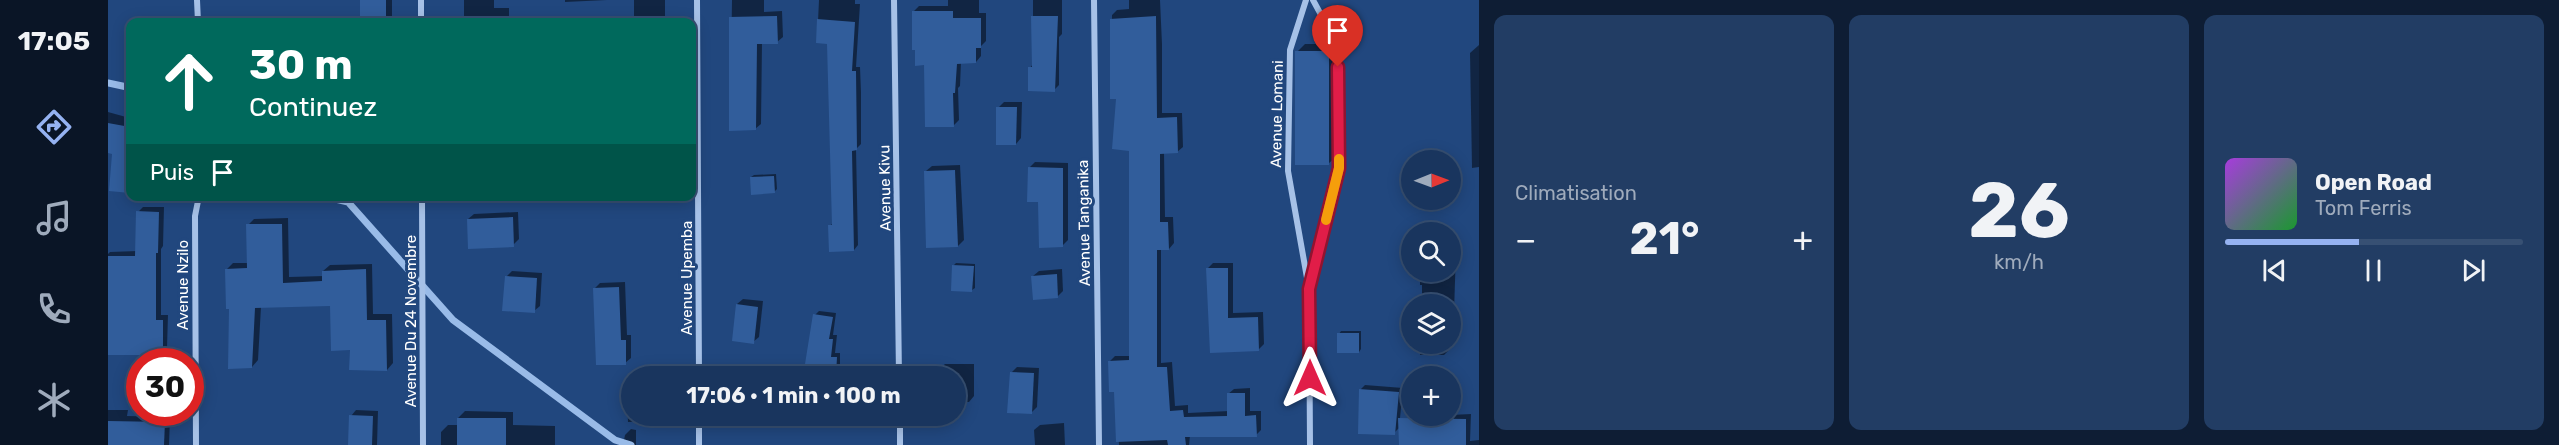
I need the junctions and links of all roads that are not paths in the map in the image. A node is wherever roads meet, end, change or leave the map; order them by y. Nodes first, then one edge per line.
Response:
1 (197, 0) edge
2 (421, 0) edge
3 (697, 0) edge
4 (894, 0) edge
5 (1094, 0) edge
6 (1306, 0) edge
7 (1314, 0) edge
8 (198, 18) edge
9 (421, 18) edge
10 (198, 201) edge
11 (422, 201) edge
12 (1309, 289) junction
13 (699, 366) edge
14 (899, 366) edge
15 (699, 426) edge
16 (900, 426) edge
17 (196, 445) edge
18 (423, 445) edge
19 (699, 445) edge
20 (900, 445) edge
21 (1099, 445) edge
22 (1310, 445) edge

1 - 8 street
2 - 9 street
3 - 13 street, Avenue Upemba
4 - 14 street, Avenue Kivu
5 - 21 street, Avenue Tanganika
6 - 12 street, Avenue Lomani
7 - 12 street
10 - 17 street, Avenue Nzilo
11 - 18 street, Avenue Du 24 Novembre
12 - 22 street, Avenue Lomani
15 - 19 street
16 - 20 street

